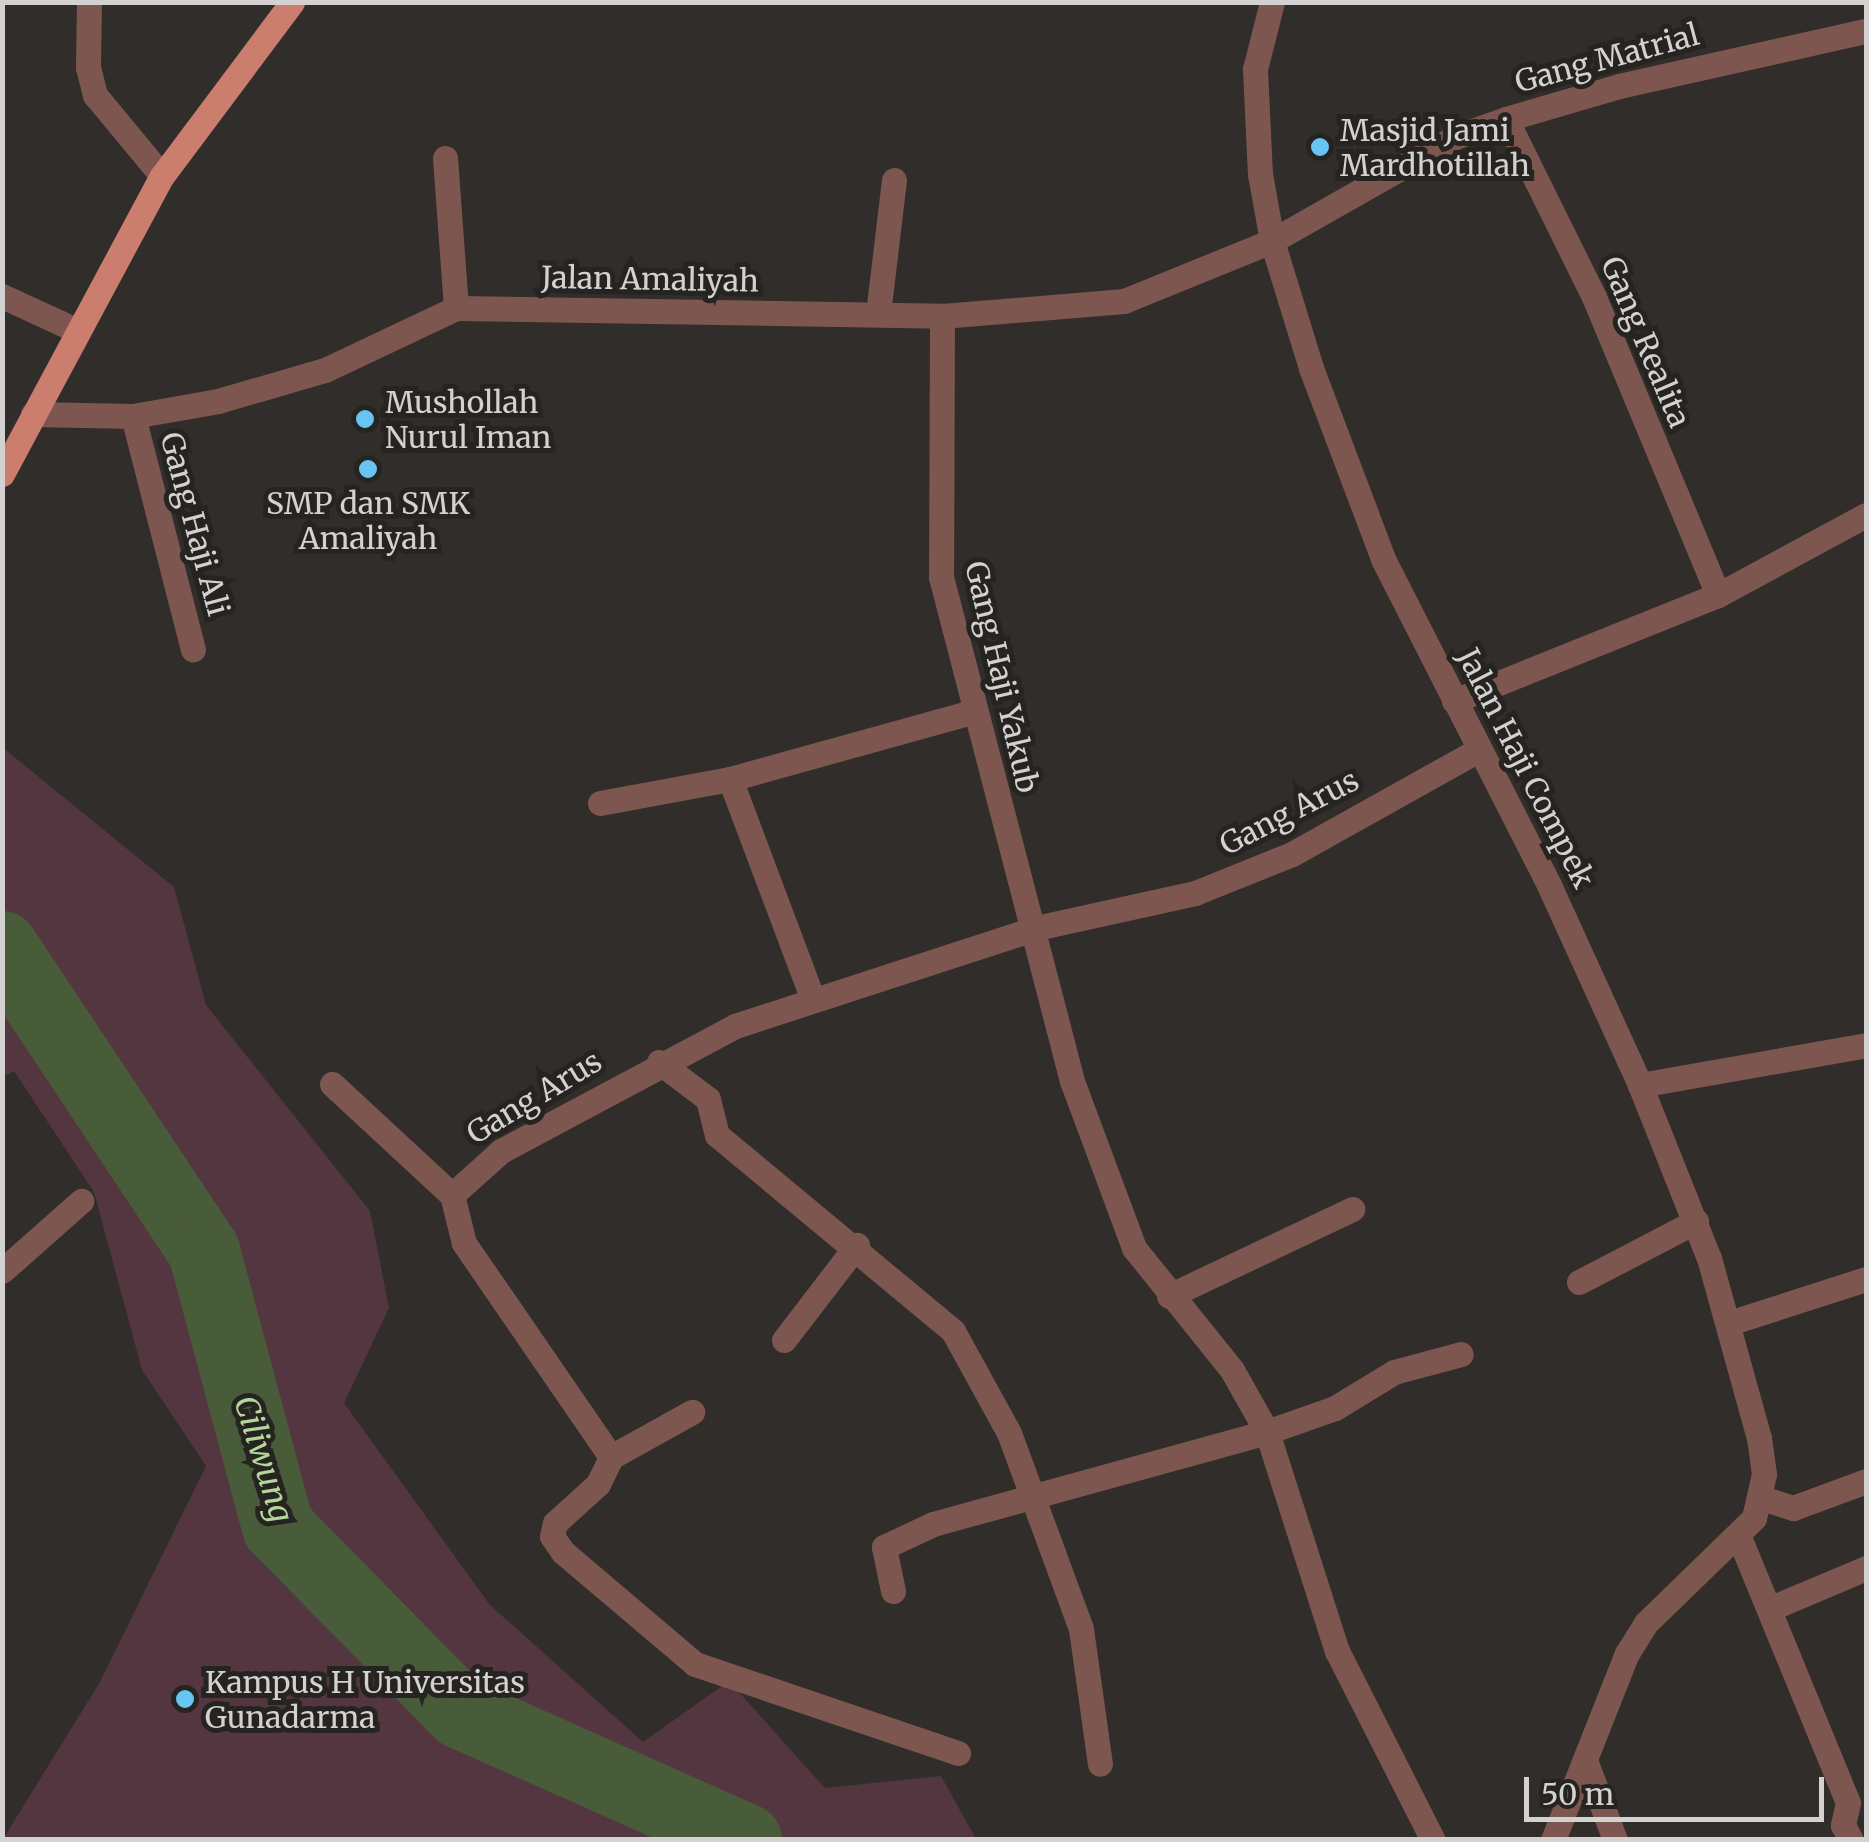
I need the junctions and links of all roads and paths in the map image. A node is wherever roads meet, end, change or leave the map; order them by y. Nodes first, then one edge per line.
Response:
1 (89, 2) edge
2 (1272, 2) edge
3 (294, 5) edge
4 (1866, 31) edge
5 (1506, 119) junction
6 (445, 158) dead end
7 (162, 176) junction
8 (894, 180) dead end
9 (1272, 241) junction
10 (2, 296) edge
11 (456, 308) junction
12 (878, 314) junction
13 (942, 316) junction
14 (76, 330) junction
15 (33, 414) junction
16 (133, 416) junction
17 (2, 474) edge
18 (1866, 515) edge
19 (1718, 594) junction
20 (193, 649) dead end
21 (1454, 701) junction
22 (971, 712) junction
23 (1476, 750) junction
24 (730, 780) junction
25 (600, 803) dead end
26 (1036, 928) junction
27 (812, 997) junction
28 (1866, 1045) edge
29 (659, 1062) junction
30 (332, 1084) dead end
31 (1640, 1085) junction
32 (452, 1195) junction
33 (81, 1200) dead end
34 (1352, 1210) dead end
35 (1696, 1221) junction
36 (857, 1245) junction
37 (2, 1271) edge
38 (1866, 1279) edge
39 (1580, 1282) dead end
40 (1169, 1296) junction
41 (1729, 1322) junction
42 (784, 1340) dead end
43 (1461, 1354) dead end
44 (692, 1412) dead end
45 (1267, 1432) junction
46 (611, 1457) junction
47 (1866, 1481) edge
48 (1032, 1493) junction
49 (1762, 1498) junction
50 (1739, 1537) junction
51 (1866, 1568) edge
52 (893, 1591) dead end
53 (1768, 1608) junction
54 (958, 1753) dead end
55 (1585, 1760) junction
56 (1100, 1764) dead end
57 (1857, 1800) edge
58 (1432, 1840) edge
59 (1553, 1840) edge
60 (1615, 1840) edge
61 (1851, 1840) edge

1 - 7 street
2 - 9 street, Jalan Haji Compek
3 - 7 main road
4 - 5 street, Gang Matrial
5 - 9 street, Gang Matrial
5 - 19 street, Gang Realita
6 - 11 street
7 - 14 main road
8 - 12 street
9 - 13 street, Jalan Amaliyah
9 - 21 street, Jalan Haji Compek
10 - 14 street
11 - 12 street, Jalan Amaliyah
11 - 16 street, Jalan Amaliyah
12 - 13 street, Jalan Amaliyah
13 - 22 street, Gang Haji Yakub
14 - 15 main road
15 - 16 street, Jalan Amaliyah
15 - 17 main road
16 - 20 street, Gang Haji Ali
18 - 19 street
19 - 21 street
21 - 23 street, Jalan Haji Compek
22 - 24 street
22 - 26 street, Gang Haji Yakub
23 - 26 street, Gang Arus
23 - 31 street, Jalan Haji Compek
24 - 25 street
24 - 27 street
26 - 27 street, Gang Arus
26 - 40 street, Gang Haji Yakub
27 - 29 street, Gang Arus
28 - 31 street
29 - 32 street, Gang Arus
29 - 36 street
30 - 32 street
31 - 35 street, Jalan Haji Compek
32 - 46 street
33 - 37 street
34 - 40 street
35 - 39 street
35 - 41 street, Jalan Haji Compek
36 - 42 street
36 - 48 street
38 - 41 street
40 - 45 street, Gang Haji Yakub
41 - 49 street, Jalan Haji Compek
43 - 45 street
44 - 46 street
45 - 48 street
45 - 58 street, Gang Haji Yakub
46 - 54 street
47 - 49 street
48 - 52 street
48 - 56 street
49 - 50 street
50 - 53 street
50 - 55 street
51 - 53 street
53 - 57 street
55 - 59 street
55 - 60 street
57 - 61 street

